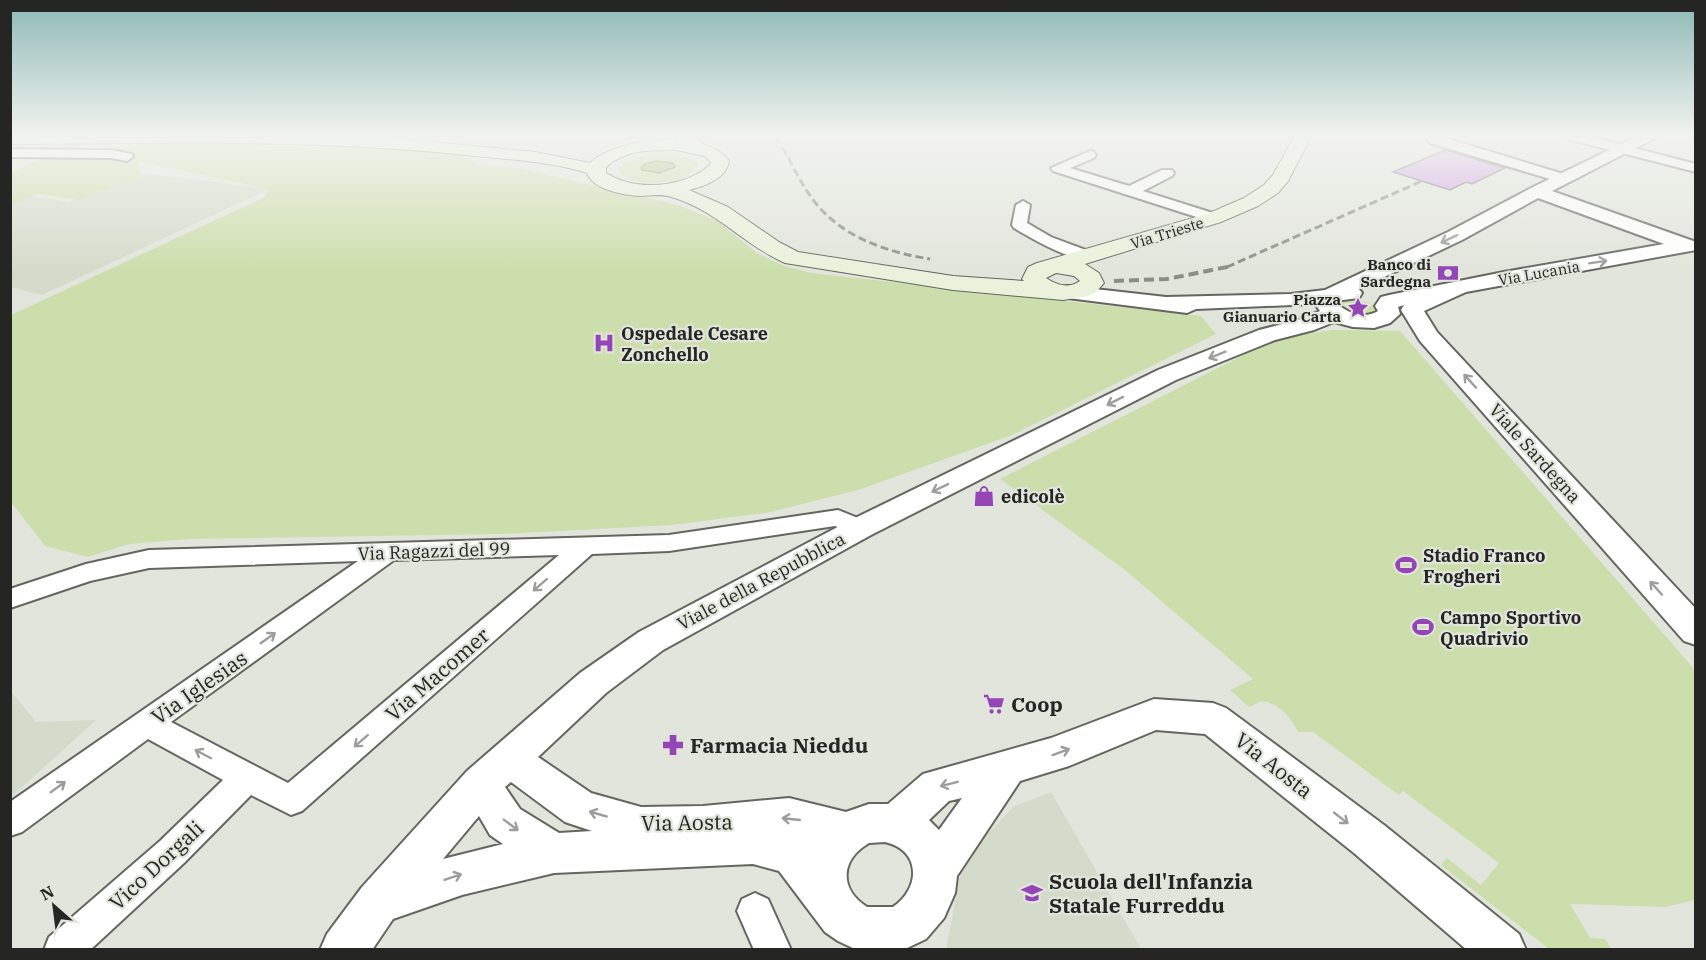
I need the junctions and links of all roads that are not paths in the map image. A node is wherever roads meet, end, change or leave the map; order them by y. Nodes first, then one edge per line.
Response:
1 (606, 182) edge
2 (698, 182) edge
3 (710, 182) edge
4 (1102, 182) edge
5 (1149, 182) edge
6 (1277, 182) edge
7 (1559, 182) edge
8 (663, 189) junction
9 (1131, 191) junction
10 (1537, 192) junction
11 (1023, 205) dead end
12 (1214, 218) junction
13 (737, 222) junction
14 (1692, 247) edge
15 (1051, 267) junction
16 (1094, 267) junction
17 (890, 272) junction
18 (1458, 289) junction
19 (1060, 291) junction
20 (1126, 297) junction
21 (1331, 303) junction
22 (1237, 306) junction
23 (1388, 306) junction
24 (1266, 335) junction
25 (1428, 336) junction
26 (860, 528) junction
27 (584, 547) junction
28 (387, 553) junction
29 (10, 598) edge
30 (1695, 632) edge
31 (147, 724) junction
32 (1005, 770) junction
33 (494, 771) junction
34 (247, 778) junction
35 (10, 821) edge
36 (894, 825) junction
37 (847, 832) junction
38 (554, 853) junction
39 (936, 869) junction
40 (378, 903) junction
41 (755, 911) dead end
42 (845, 924) edge
43 (912, 934) edge
44 (62, 950) edge
45 (343, 950) edge
46 (773, 950) edge
47 (1503, 950) edge

1 - 8 main road
2 - 8 main road
3 - 13 main road
4 - 9 street
5 - 9 street
6 - 12 main road, Via Trieste
7 - 10 street, Viale della Repubblica
8 - 13 main road
9 - 12 street
10 - 14 street
10 -> 21 street, Viale della Repubblica
11 - 16 street
12 - 16 main road, Via Trieste
13 - 17 main road
18 -> 14 street, Via Lucania
15 - 16 main road
15 - 17 main road
15 - 19 main road
16 - 19 main road, Via Trieste
16 - 20 street
17 - 19 main road
18 - 23 street, Via Lucania
18 - 25 street, Viale Sardegna
19 - 20 street
20 - 22 street
21 - 22 street
21 - 23 street
21 - 24 street, Viale della Repubblica
22 - 24 street
23 - 25 street
24 -> 26 street, Viale della Repubblica
30 -> 25 street, Viale Sardegna
26 - 27 street, Via Ragazzi del 99
26 - 33 street, Viale della Repubblica
27 - 28 street, Via Ragazzi del 99
27 -> 34 street, Via Macomer
28 - 29 street, Via Ragazzi del 99
31 -> 28 street, Via Iglesias
34 -> 31 street
35 -> 31 street, Via Iglesias
32 -> 36 street, Via Aosta
32 - 39 street
32 -> 47 street, Via Aosta
37 -> 33 street, Via Aosta
33 -> 38 street
33 - 40 street, Viale della Repubblica
34 - 44 street, Vico Dorgali
36 - 37 street
36 - 39 street
37 - 42 street
40 -> 38 street, Via Aosta
38 - 42 street, Via Aosta
39 - 43 street
40 - 45 street, Viale della Repubblica
41 - 46 street
42 - 43 street

